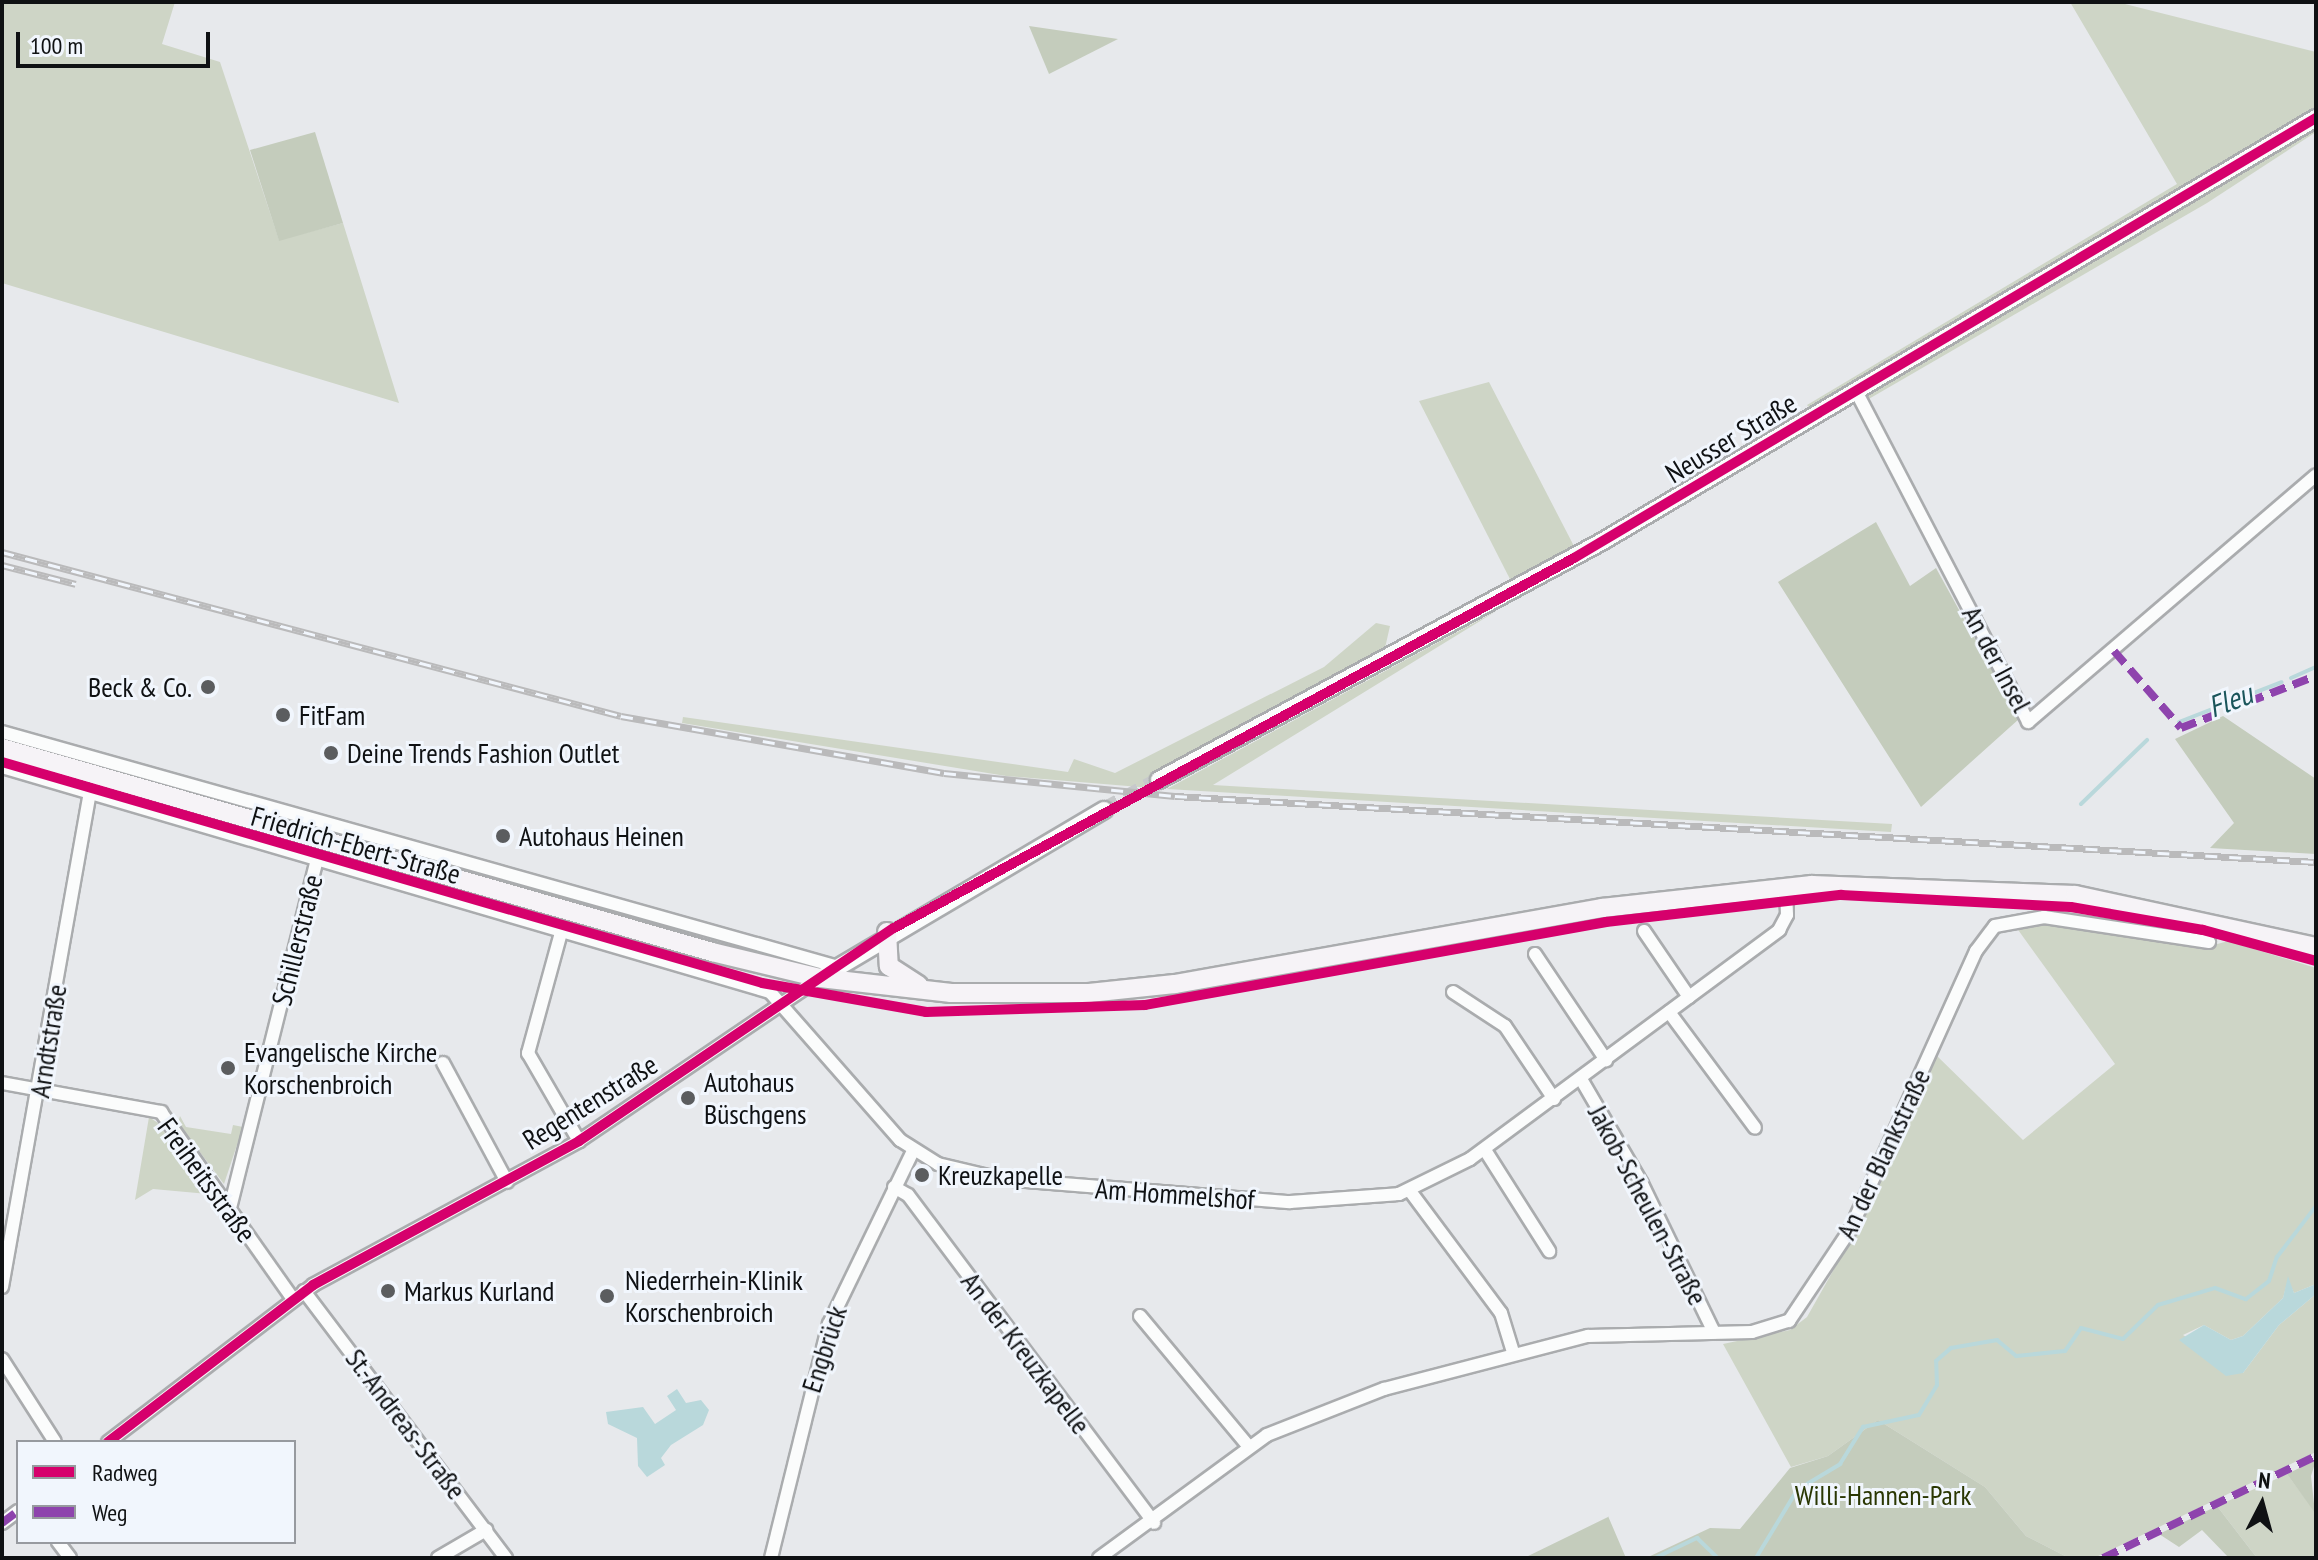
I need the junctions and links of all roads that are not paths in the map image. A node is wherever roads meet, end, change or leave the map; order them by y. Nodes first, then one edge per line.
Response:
1 (2316, 118) edge
2 (1856, 391) junction
3 (2316, 475) edge
4 (2, 732) edge
5 (2, 748) edge
6 (2, 767) edge
7 (1159, 780) tunnel mouth
8 (90, 792) junction
9 (1104, 810) tunnel mouth
10 (317, 859) junction
11 (1786, 887) junction
12 (562, 929) junction
13 (1644, 931) dead end
14 (887, 932) junction
15 (2209, 942) dead end
16 (2316, 947) edge
17 (1535, 954) dead end
18 (828, 972) junction
19 (936, 992) junction
20 (1453, 992) dead end
21 (1689, 997) junction
22 (784, 1003) junction
23 (1669, 1012) junction
24 (1606, 1060) junction
25 (443, 1063) dead end
26 (1581, 1079) junction
27 (2, 1083) edge
28 (40, 1089) junction
29 (1554, 1099) junction
30 (1755, 1128) dead end
31 (579, 1141) junction
32 (1485, 1150) junction
33 (912, 1153) junction
34 (507, 1182) junction
35 (894, 1187) junction
36 (1410, 1191) junction
37 (230, 1208) junction
38 (1549, 1251) dead end
39 (2, 1287) edge
40 (304, 1291) junction
41 (293, 1299) junction
42 (1140, 1316) dead end
43 (1714, 1332) junction
44 (1513, 1352) junction
45 (2, 1359) edge
46 (54, 1440) edge
47 (111, 1440) edge
48 (1249, 1447) junction
49 (1154, 1523) junction
50 (486, 1530) junction
51 (438, 1558) edge
52 (506, 1558) edge
53 (771, 1558) edge
54 (1099, 1558) edge

1 - 2 street, Neusser Straße
2 - 3 street, An der Insel
2 - 7 street, Neusser Straße
4 - 18 street, Friedrich-Ebert-Straße
5 - 18 main road
6 - 8 street, Friedrich-Ebert-Straße
8 - 10 street, Friedrich-Ebert-Straße
8 - 28 street, Arndtstraße
9 - 14 street, Regentenstraße
10 - 12 street, Friedrich-Ebert-Straße
10 - 37 street, Schillerstraße
11 - 16 main road
11 - 19 main road
11 - 21 street, Am Hommelshof
12 - 22 street, Friedrich-Ebert-Straße
12 - 31 street
13 - 21 street
14 - 18 street, Regentenstraße
14 - 19 main road
15 - 43 street, An der Blankstraße
17 - 24 street
18 - 19 main road
18 - 22 street, Regentenstraße
20 - 29 street
21 - 23 street, Am Hommelshof
22 - 31 street, Regentenstraße
22 - 33 street
23 - 24 street, Am Hommelshof
23 - 30 street
24 - 26 street, Am Hommelshof
25 - 34 street, Regentenstraße
26 - 29 street, Am Hommelshof
26 - 43 street, Jakob-Scheulen-Straße
27 - 28 street, Freiheitsstraße
28 - 37 street, Freiheitsstraße
28 - 39 street, Arndtstraße
29 - 32 street, Am Hommelshof
31 - 34 street, Regentenstraße
32 - 36 street, Am Hommelshof
32 - 38 street
33 - 35 street, Engbrück
33 - 36 street, Am Hommelshof
34 - 40 street, Regentenstraße
35 - 49 street, An der Kreuzkapelle
35 - 53 street, Engbrück
36 - 44 street
37 - 41 street, Freiheitsstraße
40 - 41 street, Regentenstraße
40 - 50 street, St.-Andreas-Straße
41 - 47 street, Regentenstraße
42 - 48 street
43 - 44 street, An der Blankstraße
44 - 48 street, An der Blankstraße
45 - 46 street
48 - 49 street, An der Blankstraße
49 - 54 street, An der Blankstraße
50 - 51 street
50 - 52 street, St.-Andreas-Straße

